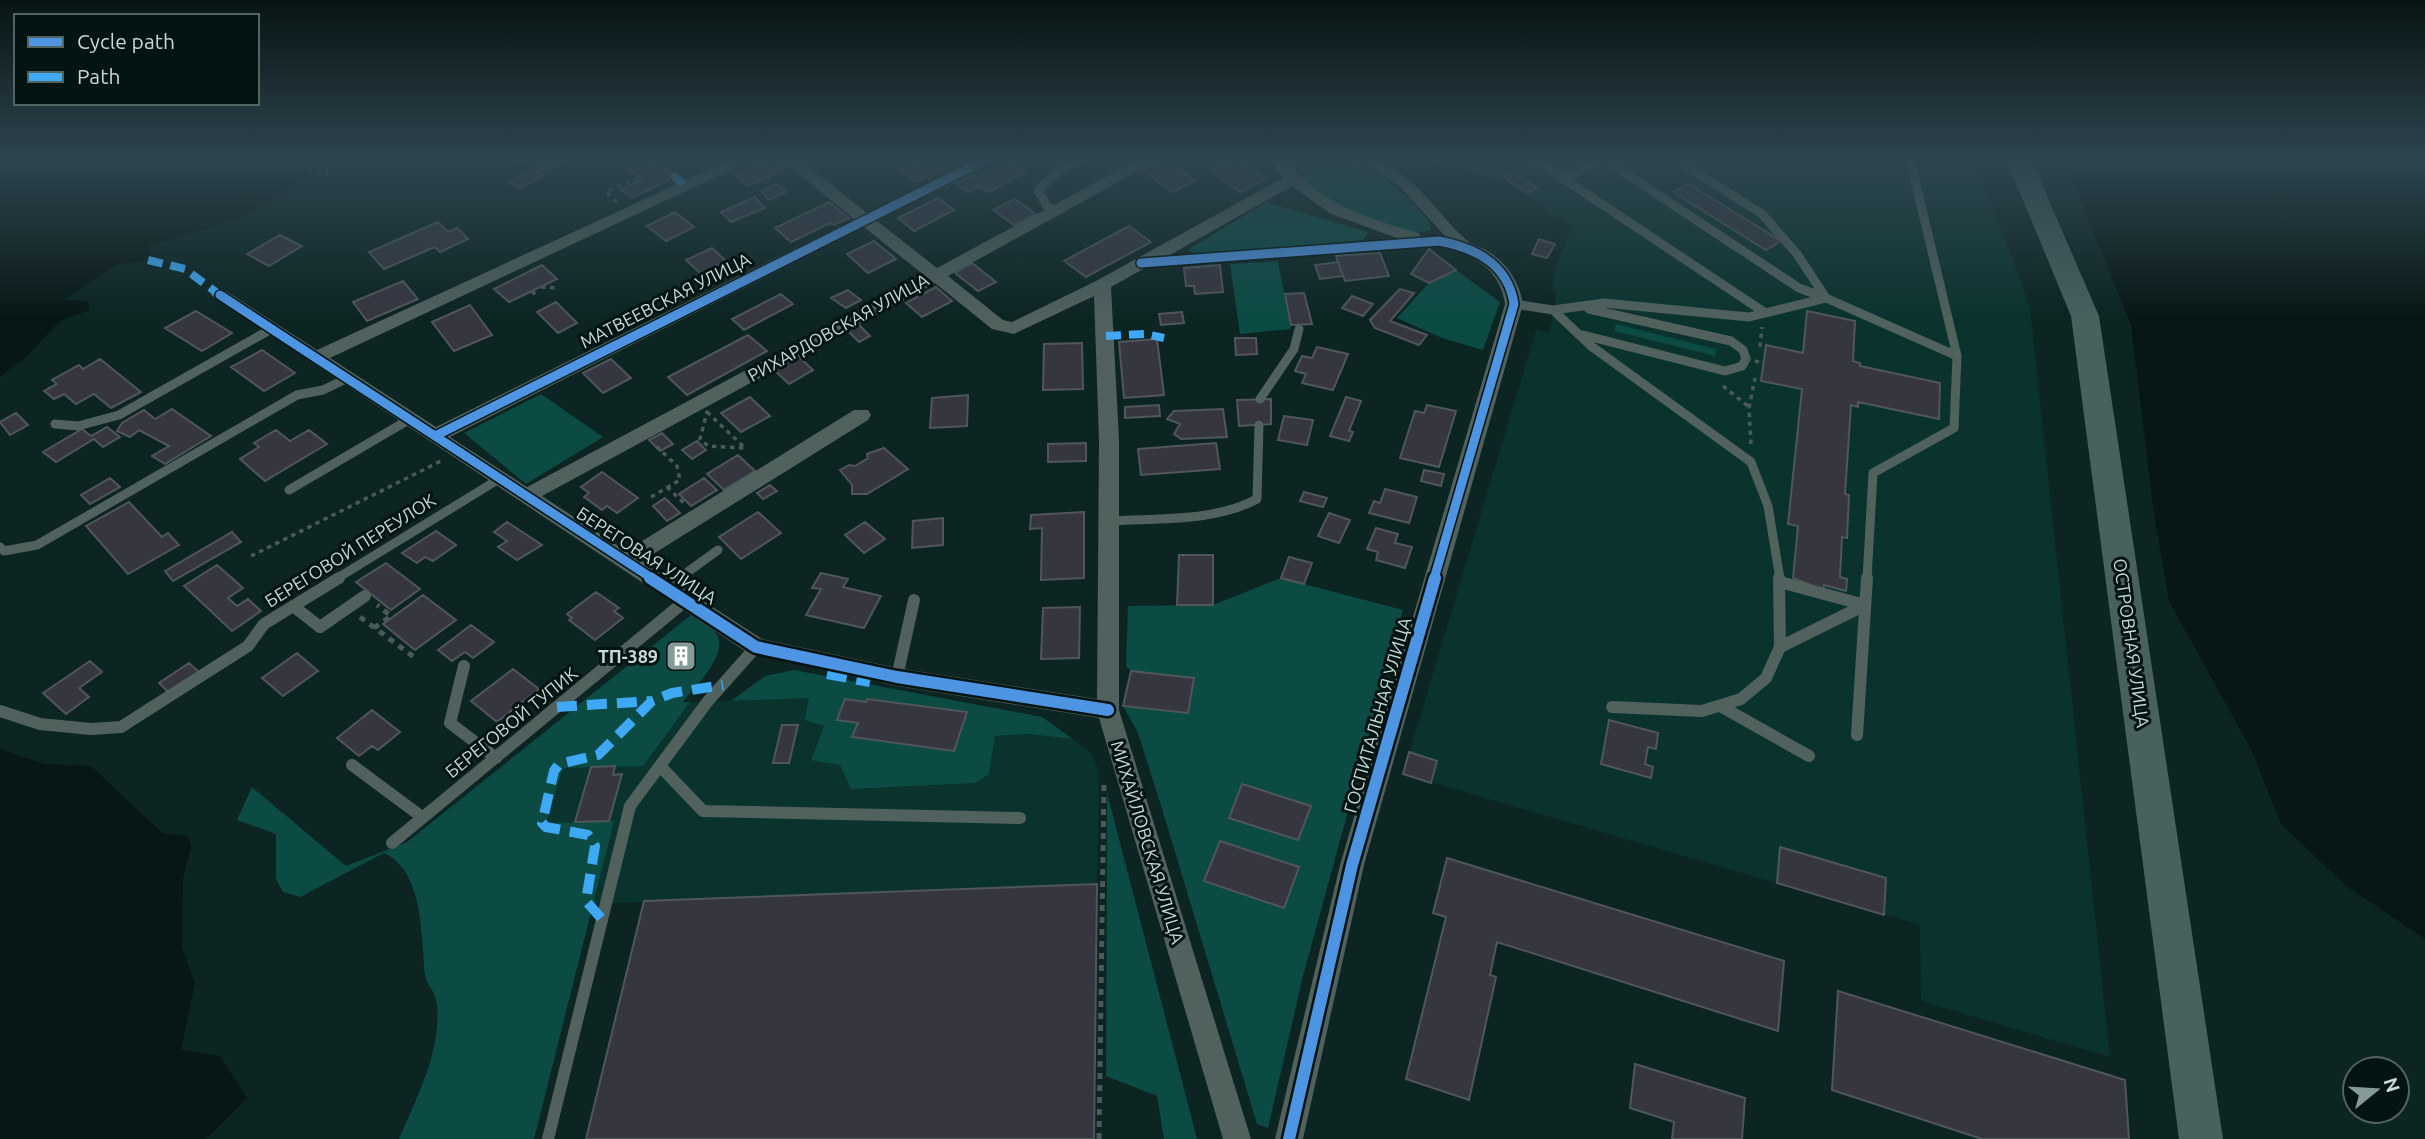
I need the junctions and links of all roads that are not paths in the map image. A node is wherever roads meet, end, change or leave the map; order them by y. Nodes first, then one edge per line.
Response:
1 (635, 212) edge
2 (855, 212) edge
3 (878, 212) edge
4 (1052, 212) edge
5 (1232, 212) edge
6 (1341, 212) edge
7 (1432, 212) edge
8 (1613, 212) edge
9 (1684, 212) edge
10 (1759, 212) edge
11 (1922, 212) edge
12 (2041, 212) edge
13 (864, 219) junction
14 (1429, 242) junction
15 (1464, 246) junction
16 (1141, 263) junction
17 (934, 274) junction
18 (1102, 285) junction
19 (220, 295) dead end
20 (1826, 298) junction
21 (1514, 304) junction
22 (1575, 307) junction
23 (1553, 310) junction
24 (1764, 312) junction
25 (273, 328) junction
26 (1299, 329) dead end
27 (1583, 335) junction
28 (1957, 356) junction
29 (317, 357) junction
30 (348, 378) junction
31 (1260, 399) dead end
32 (861, 415) dead end
33 (410, 419) junction
34 (55, 424) dead end
35 (1259, 425) dead end
36 (435, 436) junction
37 (499, 479) junction
38 (289, 490) dead end
39 (526, 496) junction
40 (1110, 521) junction
41 (0, 547) edge
42 (718, 550) dead end
43 (624, 562) junction
44 (1780, 582) junction
45 (665, 589) junction
46 (365, 596) road end
47 (914, 600) dead end
48 (684, 602) junction
49 (1865, 605) junction
50 (293, 606) junction
51 (756, 647) junction
52 (1780, 647) junction
53 (464, 666) dead end
54 (897, 677) junction
55 (1612, 707) dead end
56 (1722, 707) junction
57 (1108, 710) junction
58 (0, 711) edge
59 (1857, 735) dead end
60 (1810, 756) dead end
61 (496, 758) junction
62 (352, 765) dead end
63 (660, 766) junction
64 (422, 817) junction
65 (1020, 818) dead end
66 (392, 842) dead end
67 (548, 1139) edge
68 (1237, 1139) edge
69 (1289, 1139) edge
70 (2201, 1139) edge

1 - 29 street
2 - 13 street
3 - 13 street, МАТВЕЕВСКАЯ УЛИЦА
4 - 17 street, РИХАРДОВСКАЯ УЛИЦА
5 - 16 street
6 - 14 street
7 - 15 street
8 - 24 lane
9 - 20 lane
10 - 20 lane
11 - 28 lane
12 - 70 main road, ОСТРОВНАЯ УЛИЦА
13 - 17 street
13 - 36 street, МАТВЕЕВСКАЯ УЛИЦА
14 - 15 street
14 - 16 street
15 - 21 street
16 - 18 street
17 - 18 street
17 - 39 street, РИХАРДОВСКАЯ УЛИЦА
18 - 40 street, МИХАЙЛОВСКАЯ УЛИЦА
19 - 25 street, БЕРЕГОВАЯ УЛИЦА
20 - 24 lane
20 - 28 lane
21 - 23 lane
21 - 69 street, ГОСПИТАЛЬНАЯ УЛИЦА
22 - 23 lane
22 - 24 lane
22 - 27 lane
23 - 27 lane
25 - 29 street, БЕРЕГОВАЯ УЛИЦА
25 - 34 lane
26 - 31 lane
27 - 44 lane
28 - 49 lane
29 - 30 street, БЕРЕГОВАЯ УЛИЦА
30 - 33 street, БЕРЕГОВАЯ УЛИЦА
30 - 41 lane
32 - 43 street
33 - 36 street, БЕРЕГОВАЯ УЛИЦА
33 - 38 lane
35 - 40 lane
36 - 37 street, БЕРЕГОВАЯ УЛИЦА
37 - 39 street, БЕРЕГОВАЯ УЛИЦА
37 - 50 lane, БЕРЕГОВОЙ ПЕРЕУЛОК
39 - 43 street, БЕРЕГОВАЯ УЛИЦА
40 - 57 street, МИХАЙЛОВСКАЯ УЛИЦА
42 - 45 lane
43 - 45 street, БЕРЕГОВАЯ УЛИЦА
44 - 49 lane
44 - 52 lane
45 - 48 street, БЕРЕГОВАЯ УЛИЦА
46 - 50 lane
47 - 54 lane
48 - 51 street, БЕРЕГОВАЯ УЛИЦА
48 - 61 lane, БЕРЕГОВОЙ ТУПИК
49 - 52 lane
49 - 59 lane
50 - 58 lane, БЕРЕГОВОЙ ПЕРЕУЛОК
51 - 54 street, БЕРЕГОВАЯ УЛИЦА
51 - 63 lane
52 - 56 lane
53 - 61 lane
54 - 57 street, БЕРЕГОВАЯ УЛИЦА
55 - 56 lane
56 - 60 lane
57 - 68 street, МИХАЙЛОВСКАЯ УЛИЦА
61 - 64 lane, БЕРЕГОВОЙ ТУПИК
62 - 64 lane
63 - 65 lane
63 - 67 lane
64 - 66 lane, БЕРЕГОВОЙ ТУПИК

